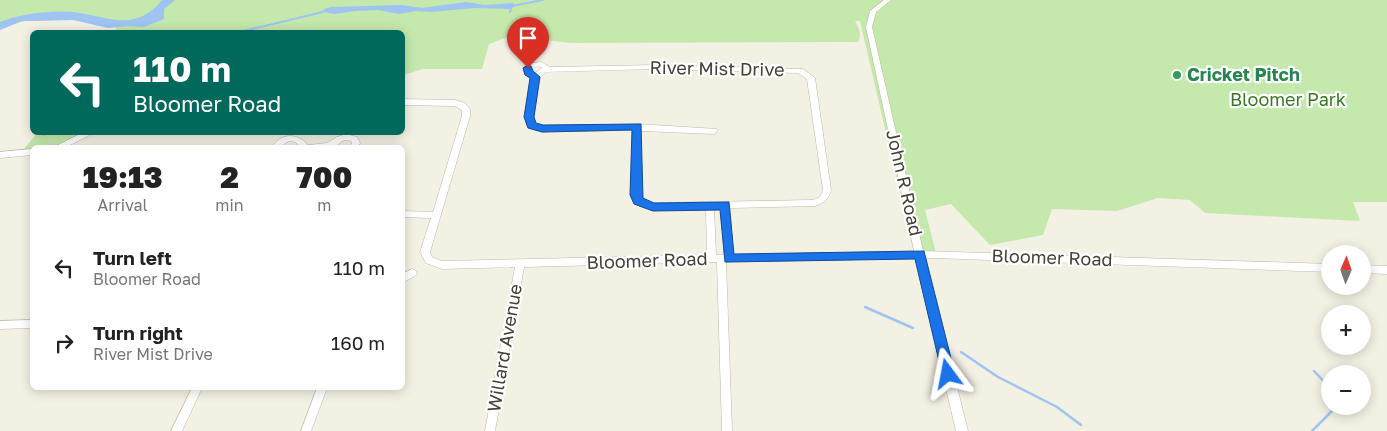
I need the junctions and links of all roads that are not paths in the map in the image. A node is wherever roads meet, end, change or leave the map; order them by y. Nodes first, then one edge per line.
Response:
1 (888, 0) edge
2 (548, 69) junction
3 (536, 77) junction
4 (405, 102) edge
5 (637, 127) junction
6 (714, 131) dead end
7 (85, 135) edge
8 (63, 145) edge
9 (278, 145) edge
10 (302, 145) edge
11 (330, 145) edge
12 (355, 145) edge
13 (30, 152) edge
14 (0, 155) edge
15 (725, 205) junction
16 (710, 206) junction
17 (405, 214) edge
18 (435, 214) junction
19 (920, 254) junction
20 (721, 258) junction
21 (520, 264) junction
22 (1321, 268) edge
23 (1371, 269) edge
24 (1387, 270) edge
25 (412, 273) dead end
26 (405, 277) edge
27 (30, 324) edge
28 (0, 325) edge
29 (195, 390) edge
30 (321, 390) edge
31 (176, 431) edge
32 (306, 431) edge
33 (490, 431) edge
34 (726, 431) edge
35 (962, 431) edge

1 - 19 street, John R Road
2 - 3 street
2 - 3 street, River Mist Drive
2 - 15 street, River Mist Drive
3 - 5 street, River Mist Drive
4 - 18 street, Bloomer Road
5 - 6 street
5 - 16 street, River Mist Drive
7 - 8 street
9 - 10 street
11 - 12 street
13 - 14 street
15 - 16 street, River Mist Drive
15 - 20 street
16 - 20 street
17 - 18 street
18 - 21 street, Bloomer Road
19 - 20 street, Bloomer Road
19 - 22 street, Bloomer Road
19 - 35 street, John R Road
20 - 21 street, Bloomer Road
20 - 34 street
21 - 33 street, Willard Avenue
23 - 24 street
25 - 26 street
27 - 28 street
29 - 31 street
30 - 32 street

